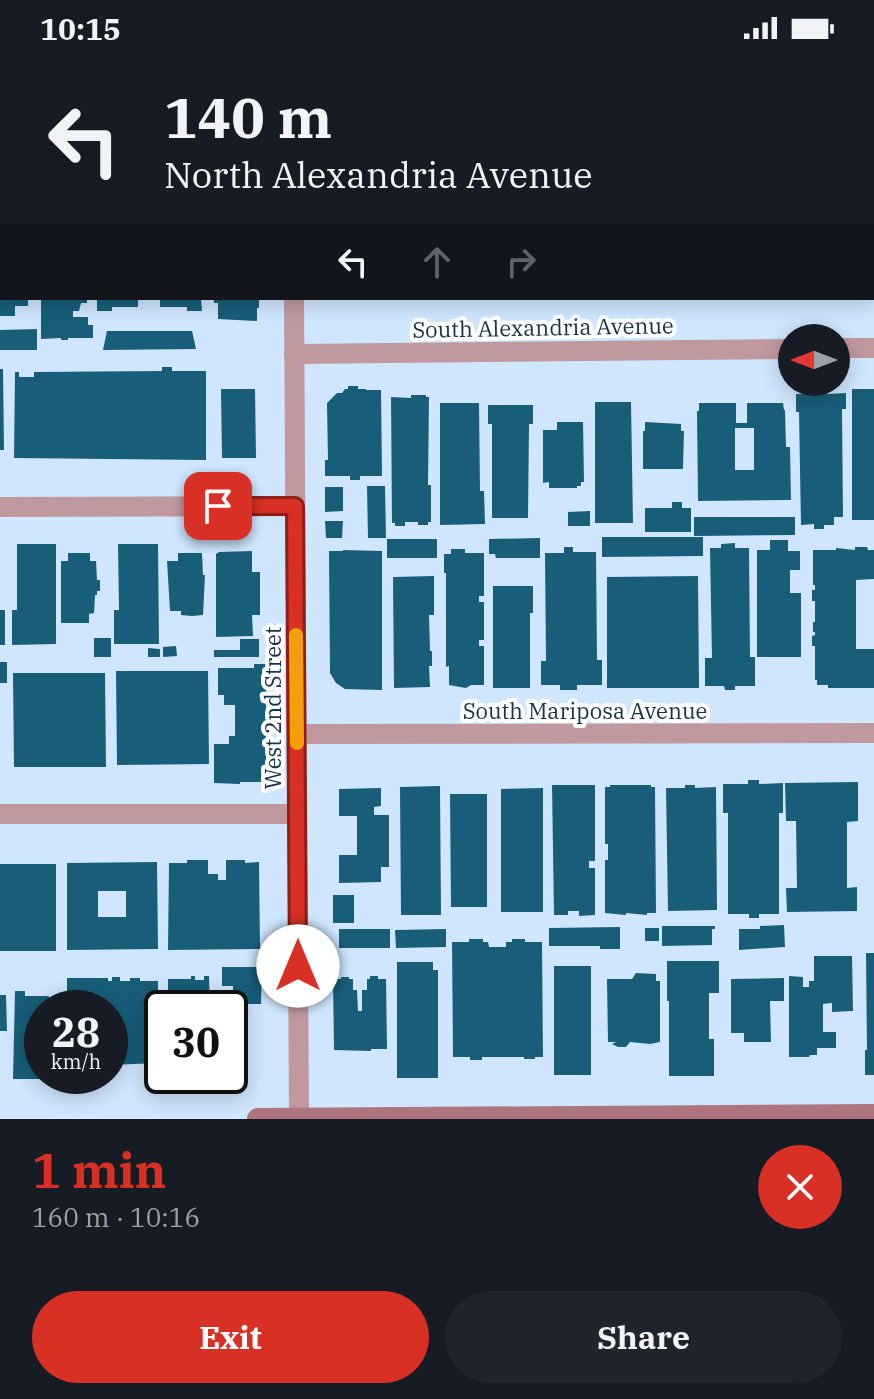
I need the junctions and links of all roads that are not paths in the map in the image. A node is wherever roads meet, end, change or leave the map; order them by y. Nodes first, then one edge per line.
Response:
1 (294, 300) edge
2 (850, 348) edge
3 (874, 348) edge
4 (778, 349) edge
5 (294, 354) junction
6 (295, 506) junction
7 (0, 507) edge
8 (874, 733) edge
9 (297, 734) junction
10 (0, 814) edge
11 (297, 814) junction
12 (874, 1115) edge
13 (258, 1119) edge
14 (299, 1119) edge

1 - 5 street, West 2nd Street
2 - 3 street
4 - 5 street, South Alexandria Avenue
5 - 6 street, West 2nd Street
6 - 7 street
6 - 9 street, West 2nd Street
8 - 9 street, South Mariposa Avenue
9 - 11 street, West 2nd Street
10 - 11 street
11 - 14 street, West 2nd Street
12 - 14 main road
13 - 14 main road

